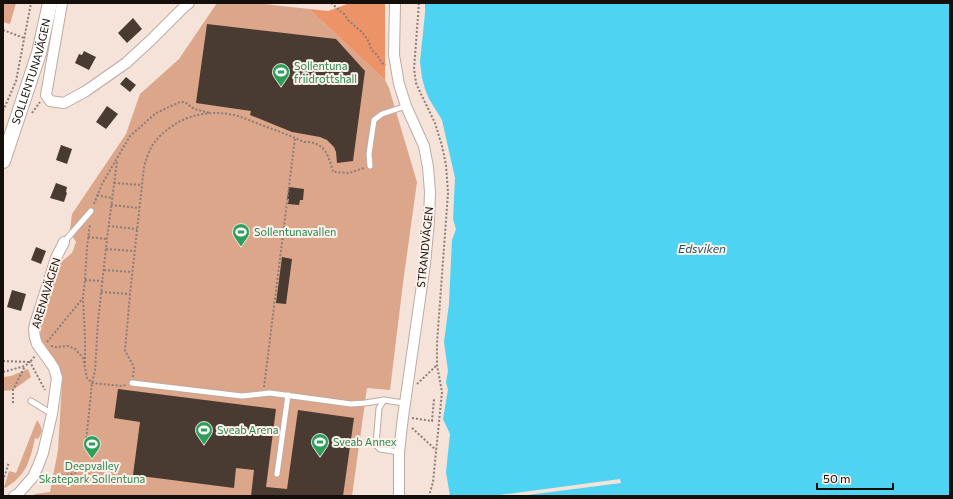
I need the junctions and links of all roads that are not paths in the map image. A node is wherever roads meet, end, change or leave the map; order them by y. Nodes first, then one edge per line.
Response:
1 (50, 3) edge
2 (62, 3) edge
3 (189, 3) edge
4 (395, 3) edge
5 (406, 106) junction
6 (3, 162) edge
7 (370, 166) road end
8 (91, 211) road end
9 (64, 242) joint
10 (132, 383) road end
11 (288, 395) junction
12 (384, 400) junction
13 (31, 401) dead end
14 (404, 403) junction
15 (52, 414) junction
16 (399, 452) junction
17 (277, 474) dead end
18 (14, 496) edge
19 (399, 496) edge

1 - 6 street, SOLLENTUNAVÄGEN
2 - 3 street
4 - 5 street, STRANDVÄGEN
5 - 7 lane
5 - 14 street, STRANDVÄGEN
8 - 9 lane
9 - 15 street, ARENAVÄGEN, bridge
10 - 11 lane
11 - 12 lane
11 - 17 lane
12 - 14 lane
12 - 16 lane
13 - 15 lane
14 - 16 street, STRANDVÄGEN
15 - 18 street, ARENAVÄGEN
16 - 19 street, STRANDVÄGEN

